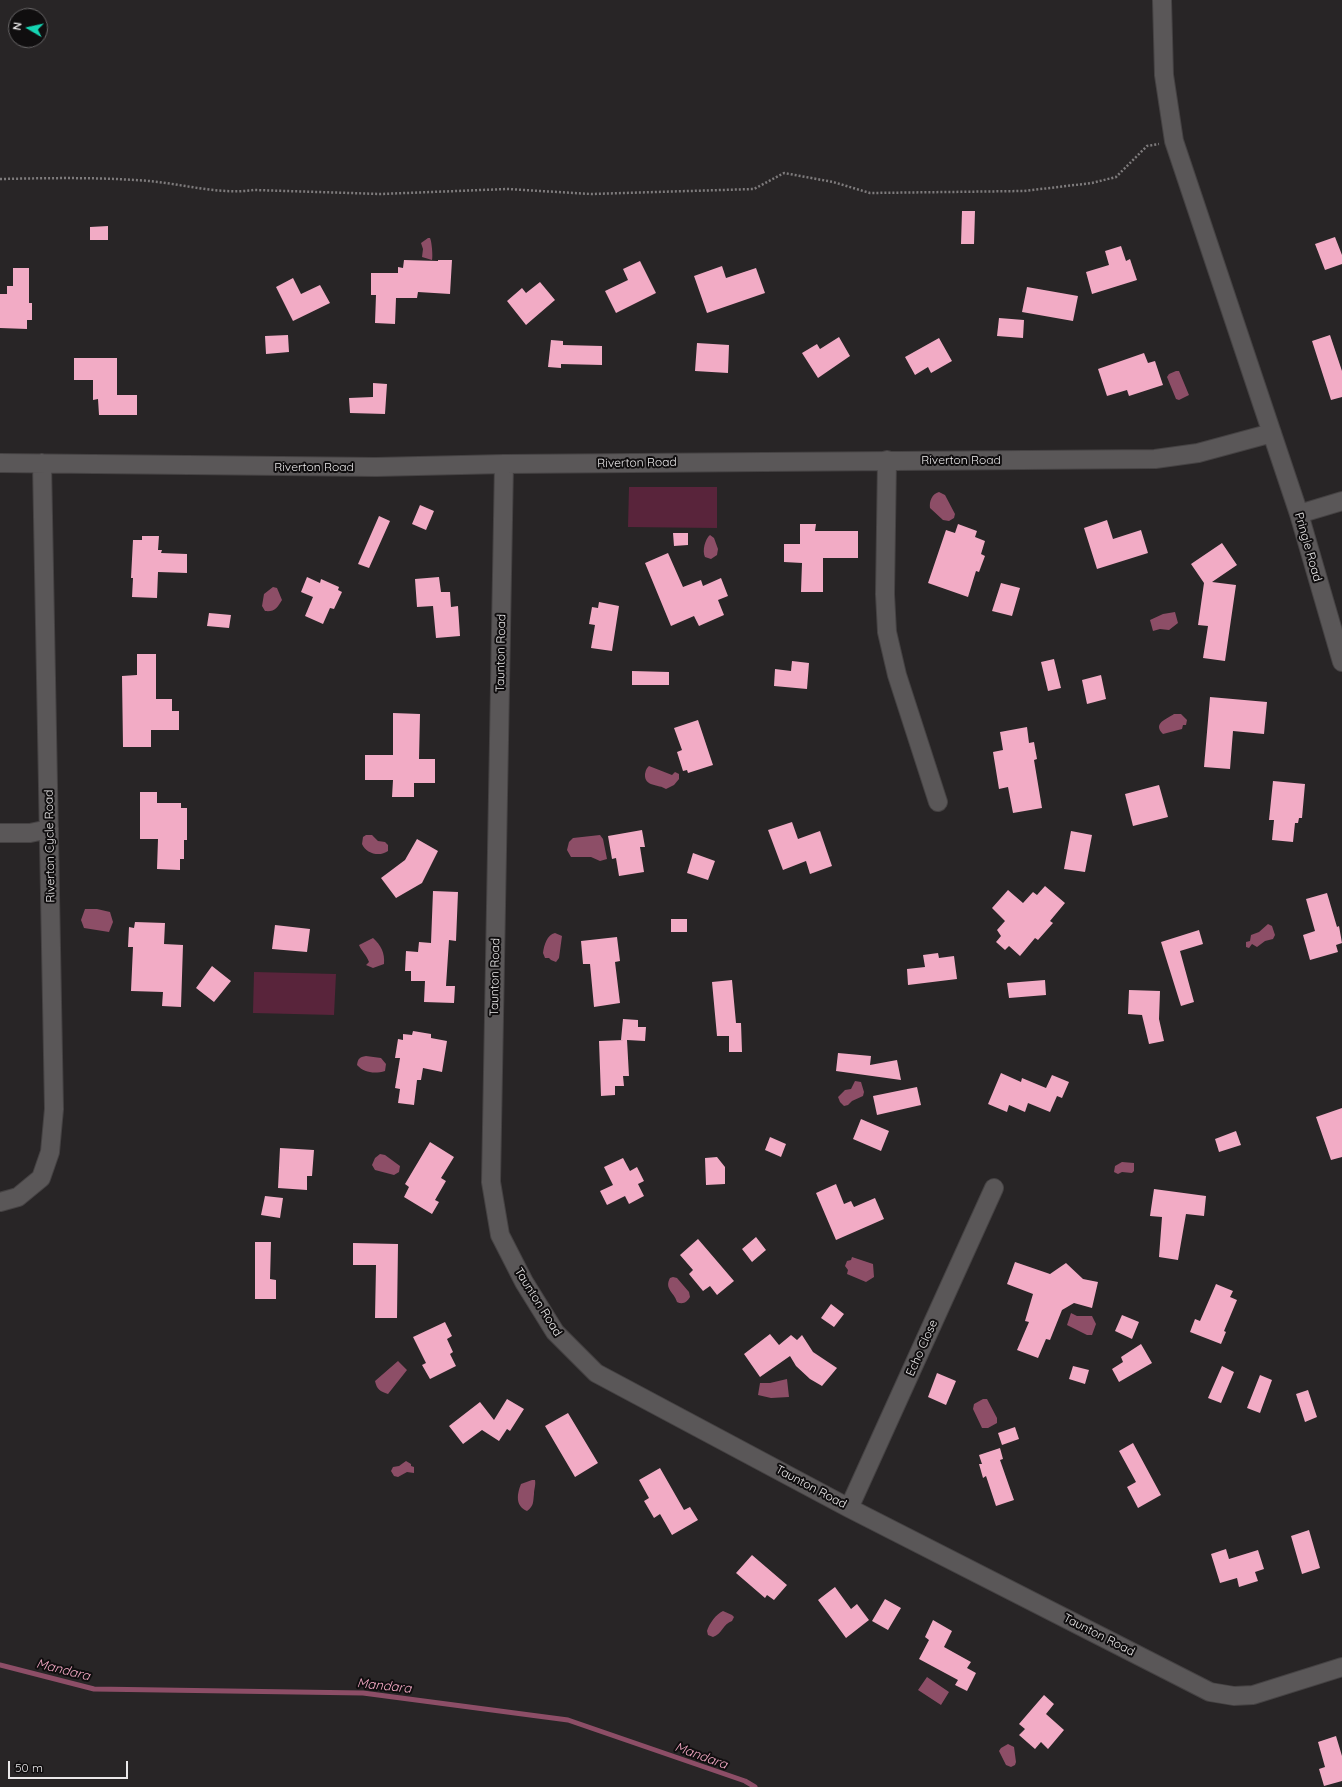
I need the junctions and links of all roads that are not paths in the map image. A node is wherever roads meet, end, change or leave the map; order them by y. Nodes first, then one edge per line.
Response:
1 (1162, 0) edge
2 (1272, 433) junction
3 (887, 460) junction
4 (0, 463) edge
5 (42, 463) junction
6 (504, 464) junction
7 (1342, 501) edge
8 (1299, 514) junction
9 (1342, 662) edge
10 (938, 802) dead end
11 (50, 830) junction
12 (0, 833) edge
13 (994, 1188) dead end
14 (0, 1202) edge
15 (849, 1508) junction
16 (1342, 1667) edge

1 - 2 street, Pringle Road
2 - 3 street, Riverton Road
2 - 8 street, Pringle Road
3 - 6 street, Riverton Road
3 - 10 street
4 - 5 street, Riverton Road
5 - 6 street, Riverton Road
5 - 11 street, Riverton Cycle Road
6 - 15 street, Taunton Road
7 - 8 street
8 - 9 street, Pringle Road
11 - 12 street
11 - 14 street, Riverton Cycle Road
13 - 15 street, Echo Close
15 - 16 street, Taunton Road

